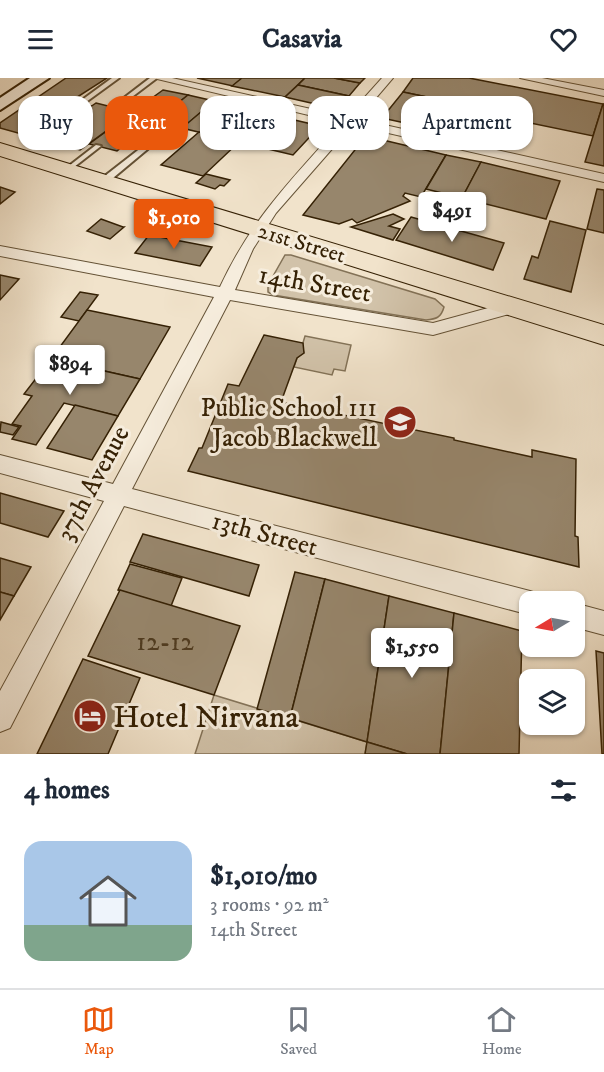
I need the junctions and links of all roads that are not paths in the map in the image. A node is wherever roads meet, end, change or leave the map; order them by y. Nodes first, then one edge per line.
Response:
1 (41, 78) edge
2 (116, 78) edge
3 (156, 78) edge
4 (388, 78) edge
5 (525, 78) edge
6 (604, 93) edge
7 (91, 96) edge
8 (131, 96) edge
9 (373, 96) edge
10 (0, 105) edge
11 (308, 112) edge
12 (389, 130) edge
13 (98, 146) dead end
14 (0, 150) edge
15 (143, 150) edge
16 (325, 150) edge
17 (67, 170) junction
18 (604, 178) edge
19 (104, 181) junction
20 (258, 229) junction
21 (0, 251) edge
22 (225, 293) junction
23 (514, 307) junction
24 (604, 335) edge
25 (0, 464) edge
26 (118, 494) junction
27 (519, 600) edge
28 (585, 618) edge
29 (604, 622) edge
30 (0, 718) edge

1 - 10 street
2 - 7 lane
3 - 8 lane
3 - 11 street
4 - 9 street, 37th Avenue
5 - 6 street
12 - 18 street
13 - 17 lane
14 - 17 main road, 21st Street
15 - 19 lane
16 - 20 street, 37th Avenue
17 - 19 main road, 21st Street
19 - 20 main road, 21st Street
20 - 22 street, 37th Avenue
20 - 23 main road, 21st Street
21 - 22 street, 14th Street
22 - 23 street, 14th Street
22 - 26 street, 37th Avenue
23 - 24 main road, 21st Street
25 - 26 street, 13th Street
26 - 27 street, 13th Street
26 - 30 street, 37th Avenue
28 - 29 street

